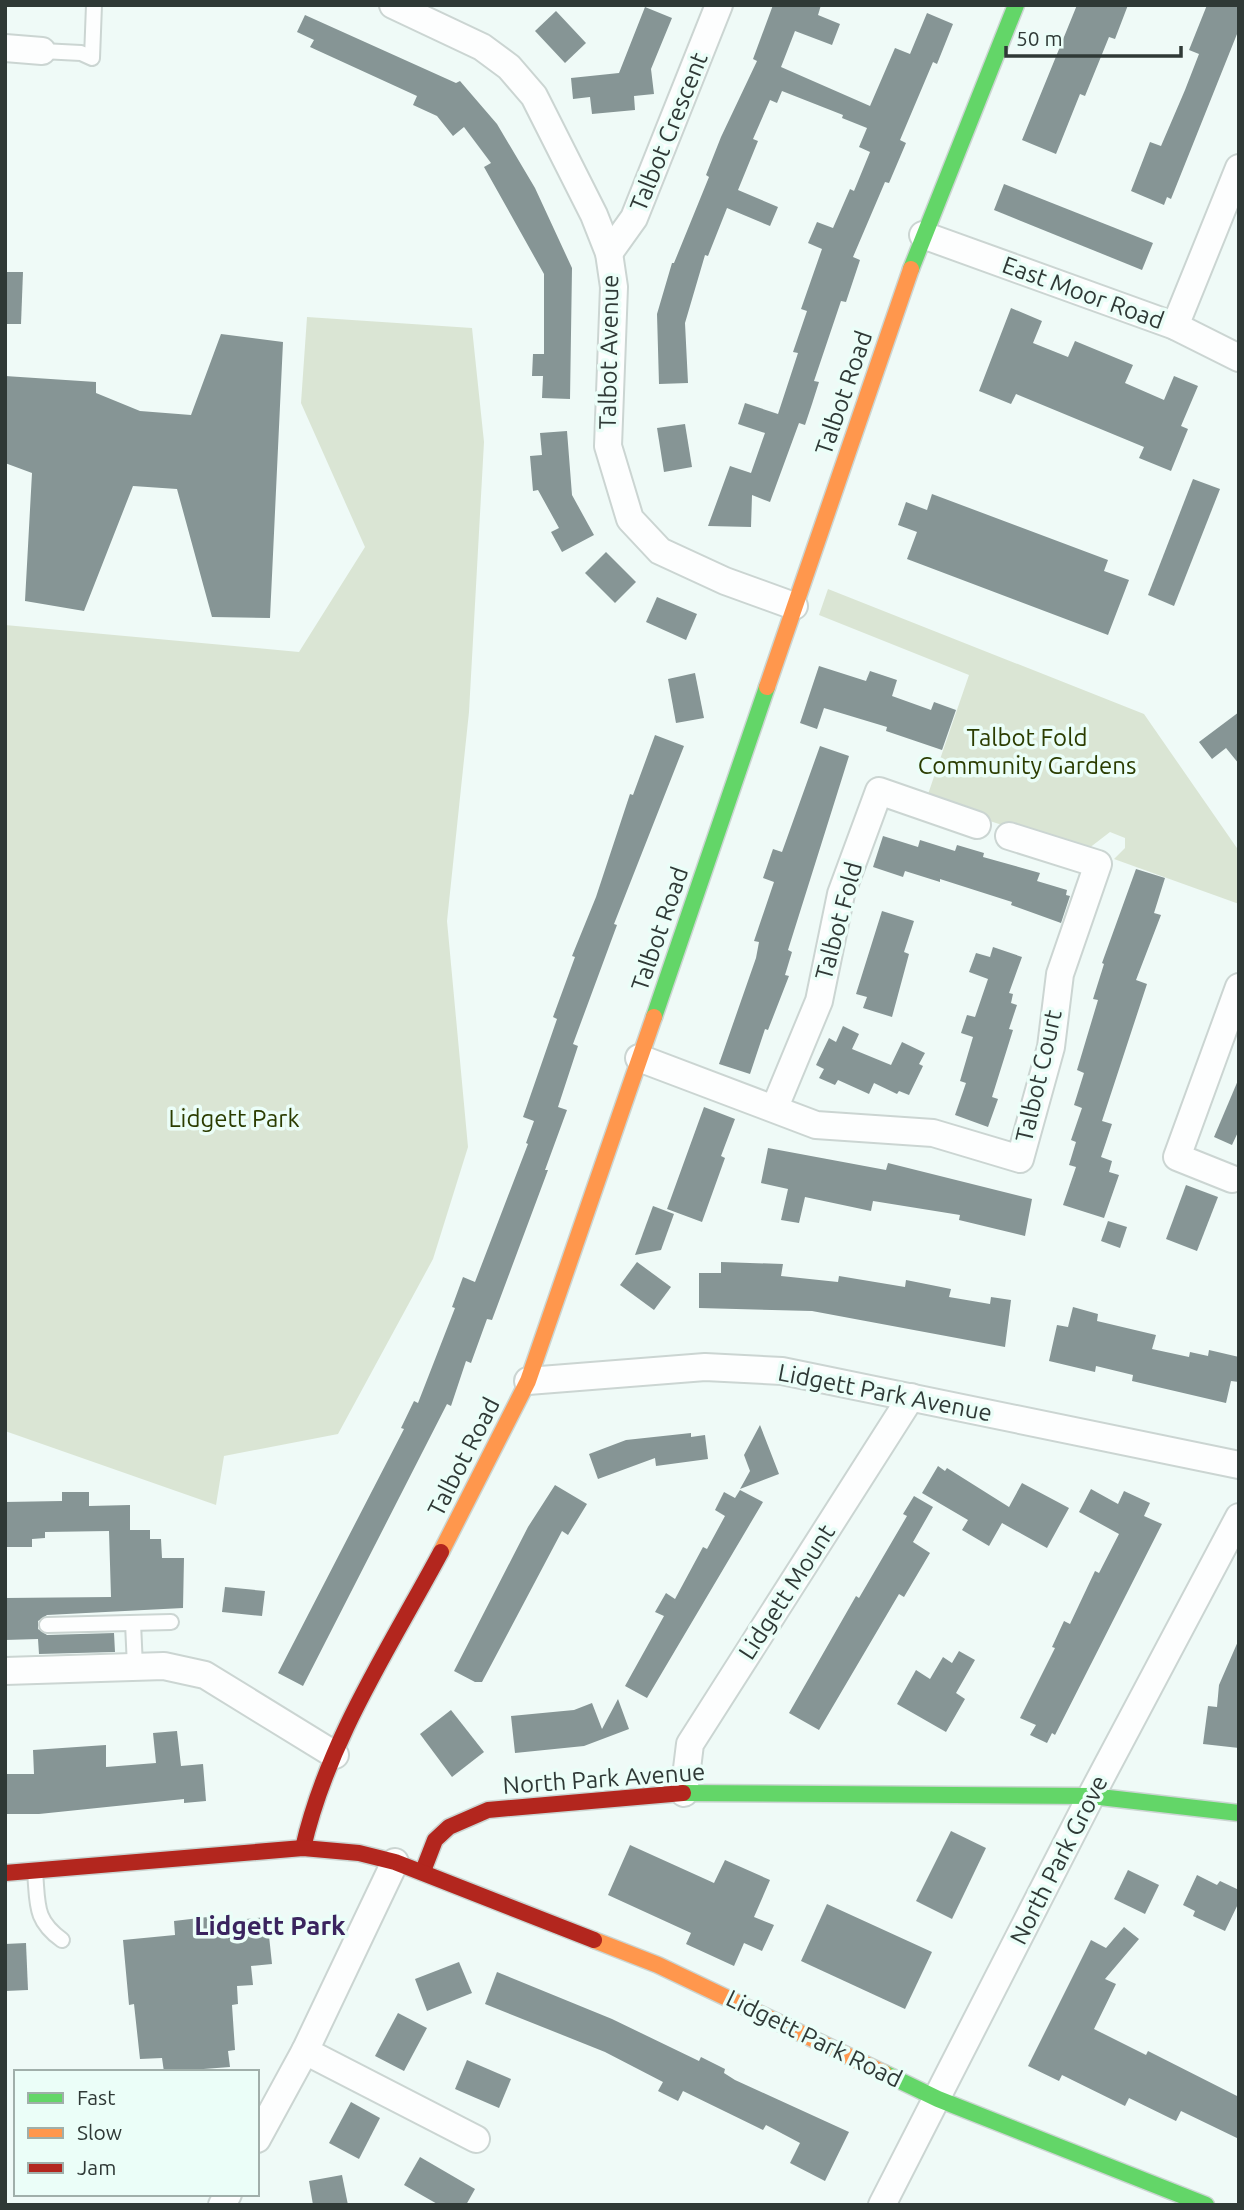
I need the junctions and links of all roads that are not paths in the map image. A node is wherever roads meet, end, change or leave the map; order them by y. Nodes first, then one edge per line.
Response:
1 (94, 5) edge
2 (719, 5) edge
3 (1016, 5) edge
4 (410, 9) edge
5 (5, 48) edge
6 (42, 51) joint
7 (1239, 168) edge
8 (923, 235) junction
9 (610, 253) junction
10 (1175, 326) junction
11 (1239, 358) edge
12 (794, 606) junction
13 (977, 825) dead end
14 (1009, 836) dead end
15 (1239, 987) edge
16 (639, 1058) junction
17 (775, 1107) junction
18 (1232, 1180) dead end
19 (528, 1381) junction
20 (911, 1397) junction
21 (1239, 1465) edge
22 (1239, 1517) edge
23 (171, 1622) dead end
24 (133, 1623) junction
25 (47, 1625) dead end
26 (135, 1667) junction
27 (5, 1671) edge
28 (335, 1755) junction
29 (684, 1793) junction
30 (1091, 1796) junction
31 (1239, 1812) edge
32 (303, 1848) junction
33 (395, 1862) junction
34 (35, 1871) junction
35 (423, 1871) junction
36 (5, 1873) edge
37 (62, 1940) dead end
38 (305, 2051) junction
39 (939, 2099) junction
40 (259, 2135) edge
41 (476, 2139) dead end
42 (882, 2205) edge
43 (1206, 2205) edge

1 - 6 lane
2 - 9 street, Talbot Crescent
3 - 8 street, Talbot Road
4 - 9 street, Talbot Avenue
5 - 6 street
7 - 10 street
8 - 10 street, East Moor Road
8 - 12 street, Talbot Road
9 - 12 street, Talbot Avenue
10 - 11 street, East Moor Road
12 - 16 street, Talbot Road
13 - 17 street, Talbot Fold
14 - 17 street, Talbot Court
15 - 18 street
16 - 17 street, Talbot Court
16 - 19 street, Talbot Road
19 - 20 street, Lidgett Park Avenue
19 - 28 street, Talbot Road
20 - 21 street, Lidgett Park Avenue
20 - 29 street, Lidgett Mount
22 - 30 street, North Park Grove
23 - 24 lane
24 - 25 lane
24 - 26 lane
26 - 27 street
26 - 28 street
28 - 32 street, Talbot Road
29 - 30 street, North Park Avenue
29 - 35 street, North Park Avenue
30 - 31 street, North Park Avenue
30 - 39 street, North Park Grove
32 - 33 street
32 - 34 street
33 - 35 street
33 - 38 street
34 - 36 street
34 - 37 lane
35 - 39 street, Lidgett Park Road
38 - 40 street
38 - 41 street
39 - 42 street, North Park Grove
39 - 43 street, Lidgett Park Road

